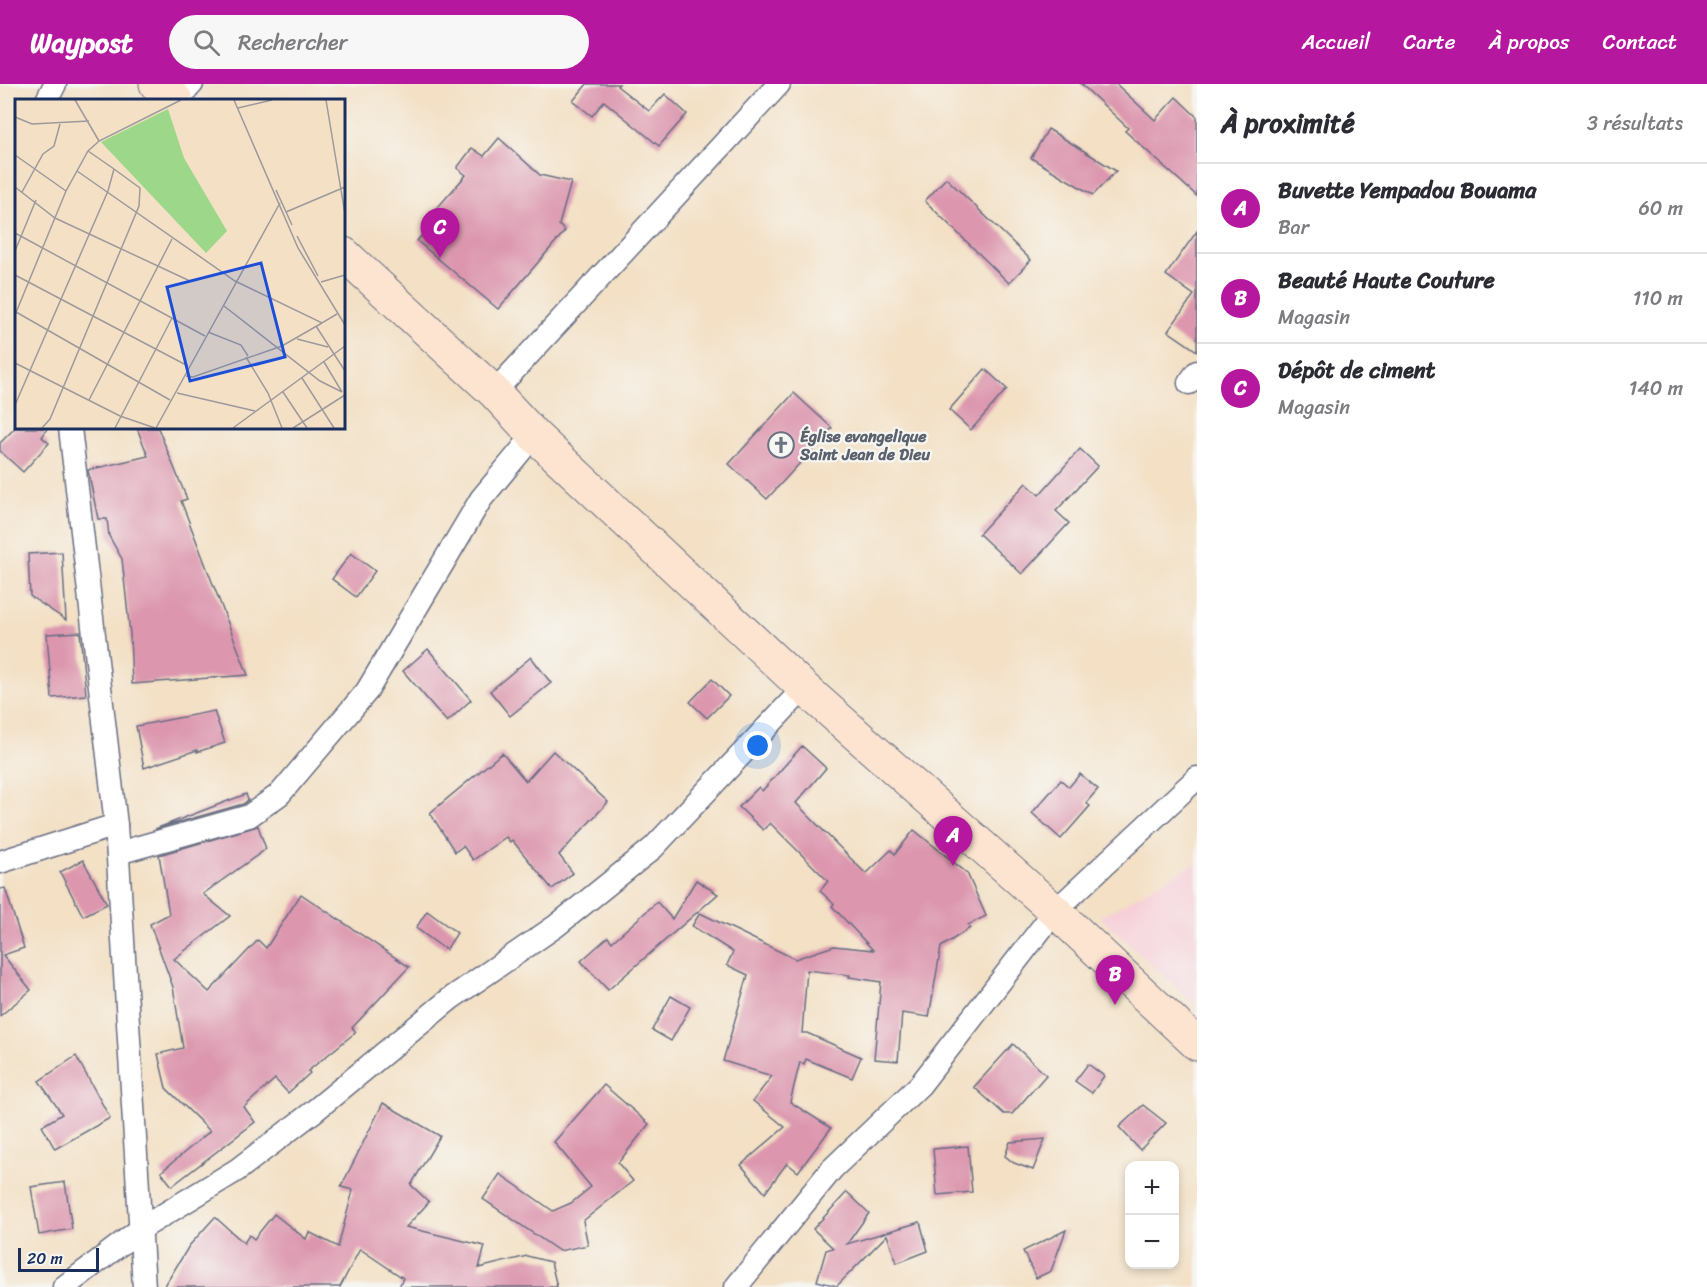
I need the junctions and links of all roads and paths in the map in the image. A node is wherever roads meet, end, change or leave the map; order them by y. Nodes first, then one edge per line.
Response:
1 (55, 84) edge
2 (156, 84) edge
3 (192, 84) edge
4 (778, 84) edge
5 (48, 99) edge
6 (175, 99) edge
7 (177, 99) edge
8 (345, 255) edge
9 (494, 392) junction
10 (70, 429) edge
11 (534, 435) junction
12 (804, 688) junction
13 (1197, 778) edge
14 (116, 825) junction
15 (118, 853) junction
16 (0, 862) edge
17 (1055, 911) junction
18 (1197, 1044) edge
19 (142, 1228) junction
20 (64, 1287) edge
21 (144, 1287) edge
22 (736, 1287) edge

1 - 5 street
2 - 6 main road
3 - 7 street
4 - 9 street
8 - 9 main road
9 - 11 main road
10 - 14 street
11 - 12 main road
11 - 15 street
12 - 17 main road
12 - 19 street
13 - 17 street
14 - 15 street
14 - 16 street
15 - 19 street
17 - 18 main road
17 - 22 street
19 - 20 street
19 - 21 street

